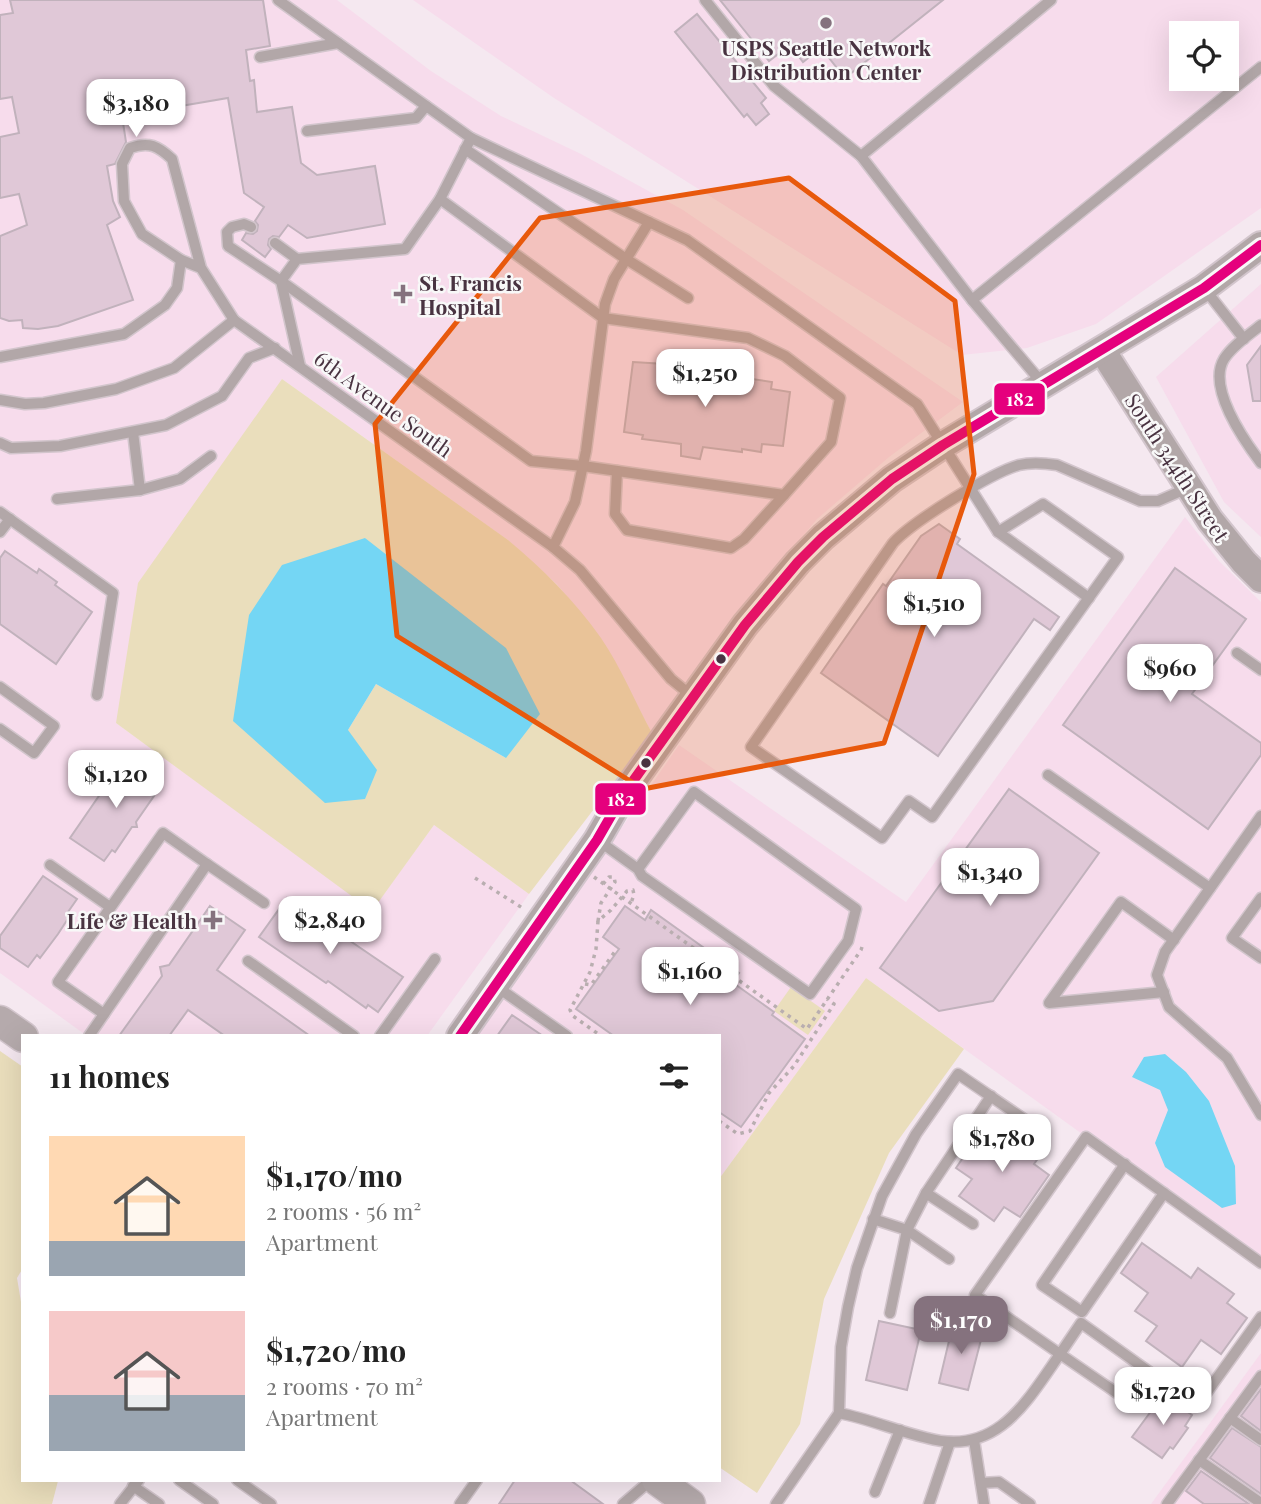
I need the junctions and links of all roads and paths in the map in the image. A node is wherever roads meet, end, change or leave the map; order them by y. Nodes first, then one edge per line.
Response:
1 (278, 0) edge
2 (705, 0) edge
3 (1051, 0) edge
4 (338, 43) junction
5 (260, 57) dead end
6 (1261, 67) edge
7 (426, 106) junction
8 (307, 131) dead end
9 (471, 138) junction
10 (465, 149) junction
11 (861, 156) junction
12 (440, 199) junction
13 (649, 222) junction
14 (251, 227) dead end
15 (275, 243) dead end
16 (1261, 245) edge
17 (297, 259) junction
18 (626, 259) junction
19 (181, 260) junction
20 (201, 268) junction
21 (281, 281) junction
22 (1204, 288) junction
23 (688, 298) dead end
24 (972, 300) junction
25 (603, 318) junction
26 (234, 320) junction
27 (1261, 325) edge
28 (1244, 339) junction
29 (275, 348) junction
30 (1102, 349) junction
31 (0, 357) edge
32 (300, 366) junction
33 (1044, 384) junction
34 (0, 400) edge
35 (132, 432) junction
36 (0, 443) edge
37 (943, 445) junction
38 (211, 456) dead end
39 (1261, 463) edge
40 (583, 466) junction
41 (617, 471) junction
42 (1189, 487) junction
43 (140, 490) junction
44 (971, 490) junction
45 (784, 495) junction
46 (57, 499) dead end
47 (0, 512) edge
48 (10, 519) junction
49 (0, 532) edge
50 (998, 532) junction
51 (553, 547) junction
52 (1261, 579) edge
53 (1089, 598) junction
54 (1237, 653) dead end
55 (1261, 670) edge
56 (0, 687) edge
57 (97, 695) dead end
58 (693, 697) junction
59 (0, 729) edge
60 (1048, 775) dead end
61 (1261, 816) edge
62 (597, 840) junction
63 (207, 864) junction
64 (50, 865) dead end
65 (638, 869) junction
66 (475, 878) dead end
67 (1210, 888) junction
68 (1261, 898) edge
69 (264, 903) dead end
70 (110, 907) junction
71 (541, 920) junction
72 (598, 921) junction
73 (1174, 940) junction
74 (616, 950) dead end
75 (1261, 958) edge
76 (435, 959) dead end
77 (248, 961) dead end
78 (585, 984) junction
79 (496, 986) junction
80 (1164, 992) junction
81 (827, 999) dead end
82 (104, 1014) junction
83 (0, 1021) edge
84 (90, 1034) edge
85 (351, 1034) edge
86 (381, 1034) edge
87 (461, 1034) edge
88 (564, 1034) edge
89 (598, 1034) edge
90 (21, 1036) edge
91 (788, 1062) dead end
92 (793, 1066) junction
93 (991, 1096) junction
94 (1261, 1115) edge
95 (721, 1122) edge
96 (1040, 1130) dead end
97 (1125, 1164) junction
98 (926, 1193) junction
99 (1164, 1193) junction
100 (873, 1219) junction
101 (973, 1224) dead end
102 (907, 1230) junction
103 (949, 1259) dead end
104 (1261, 1263) edge
105 (890, 1313) dead end
106 (1261, 1317) edge
107 (1082, 1318) junction
108 (1060, 1354) junction
109 (1261, 1376) edge
110 (1127, 1400) dead end
111 (839, 1413) junction
112 (1230, 1418) junction
113 (900, 1430) junction
114 (974, 1440) junction
115 (1261, 1440) edge
116 (950, 1442) junction
117 (1199, 1460) junction
118 (182, 1482) edge
119 (240, 1482) edge
120 (476, 1482) edge
121 (649, 1482) edge
122 (660, 1482) edge
123 (136, 1483) edge
124 (981, 1483) junction
125 (875, 1492) dead end
126 (1172, 1502) edge
127 (1261, 1503) edge
128 (120, 1504) edge
129 (159, 1504) edge
130 (213, 1504) edge
131 (271, 1504) edge
132 (460, 1504) edge
133 (623, 1504) edge
134 (690, 1504) edge
135 (776, 1504) edge
136 (929, 1504) edge
137 (984, 1504) edge
138 (1030, 1504) edge

1 - 4 lane
2 - 11 lane
3 - 11 lane
4 - 5 lane
4 - 7 lane
6 - 24 lane
7 - 8 lane
7 - 9 lane
9 - 10 lane
9 - 13 lane
10 - 12 lane
10 - 18 lane
11 - 24 lane
12 - 17 lane
12 - 25 lane
13 - 18 lane
13 - 37 lane
14 - 21 lane
15 - 17 lane
16 - 22 street
17 - 21 lane
18 - 23 lane
18 - 25 lane
19 - 20 lane
19 - 20 lane
19 - 31 lane
20 - 26 lane
21 - 32 lane
21 - 40 lane
22 - 28 lane
22 - 30 street
24 - 33 lane
25 - 40 lane
25 - 45 lane
26 - 29 lane, 6th Avenue South
26 - 34 lane
27 - 28 lane
28 - 39 lane
29 - 32 lane, 6th Avenue South
29 - 35 lane
30 - 33 street
30 - 42 street, South 344th Street
32 - 51 lane, 6th Avenue South
33 - 37 street
35 - 36 lane
35 - 43 lane
37 - 44 lane
37 - 58 street
38 - 43 lane
40 - 41 lane
40 - 51 lane
41 - 45 lane
41 - 45 lane
42 - 44 lane
42 - 52 street, South 344th Street
43 - 46 lane
44 - 50 lane
44 - 53 lane
47 - 48 lane
48 - 49 lane
48 - 57 lane
50 - 53 lane
50 - 53 lane
51 - 58 lane, 6th Avenue South
54 - 55 lane
56 - 59 lane
58 - 62 street
60 - 67 lane
61 - 67 lane
62 - 65 lane
62 - 71 street
63 - 69 lane
63 - 70 lane
63 - 82 lane
64 - 70 lane
65 - 65 lane
66 - 71 path
67 - 73 lane
68 - 75 lane
70 - 82 lane
71 - 79 street
72 - 72 path
72 - 78 path
73 - 80 lane
73 - 80 lane
74 - 78 path
76 - 86 lane
77 - 85 lane
78 - 89 path
79 - 87 street
79 - 88 lane
80 - 94 lane
81 - 92 path
82 - 84 lane
83 - 90 main road
91 - 92 path
92 - 95 path
93 - 96 lane
93 - 98 lane
93 - 100 lane
97 - 99 lane
97 - 107 lane
97 - 108 lane
98 - 101 lane
98 - 102 lane
99 - 104 lane
99 - 107 lane
100 - 102 lane
100 - 111 lane
102 - 103 lane
102 - 105 lane
106 - 107 lane
107 - 108 lane
108 - 110 lane
108 - 114 lane
109 - 112 lane
111 - 113 lane
111 - 135 lane
112 - 115 lane
112 - 117 lane
113 - 116 lane
113 - 125 lane
114 - 116 lane
114 - 124 lane
116 - 136 lane
117 - 126 lane
117 - 127 lane
118 - 130 lane
119 - 131 lane
120 - 132 lane
121 - 133 lane
122 - 134 main road
123 - 128 lane
123 - 129 lane
124 - 137 lane
124 - 138 lane

